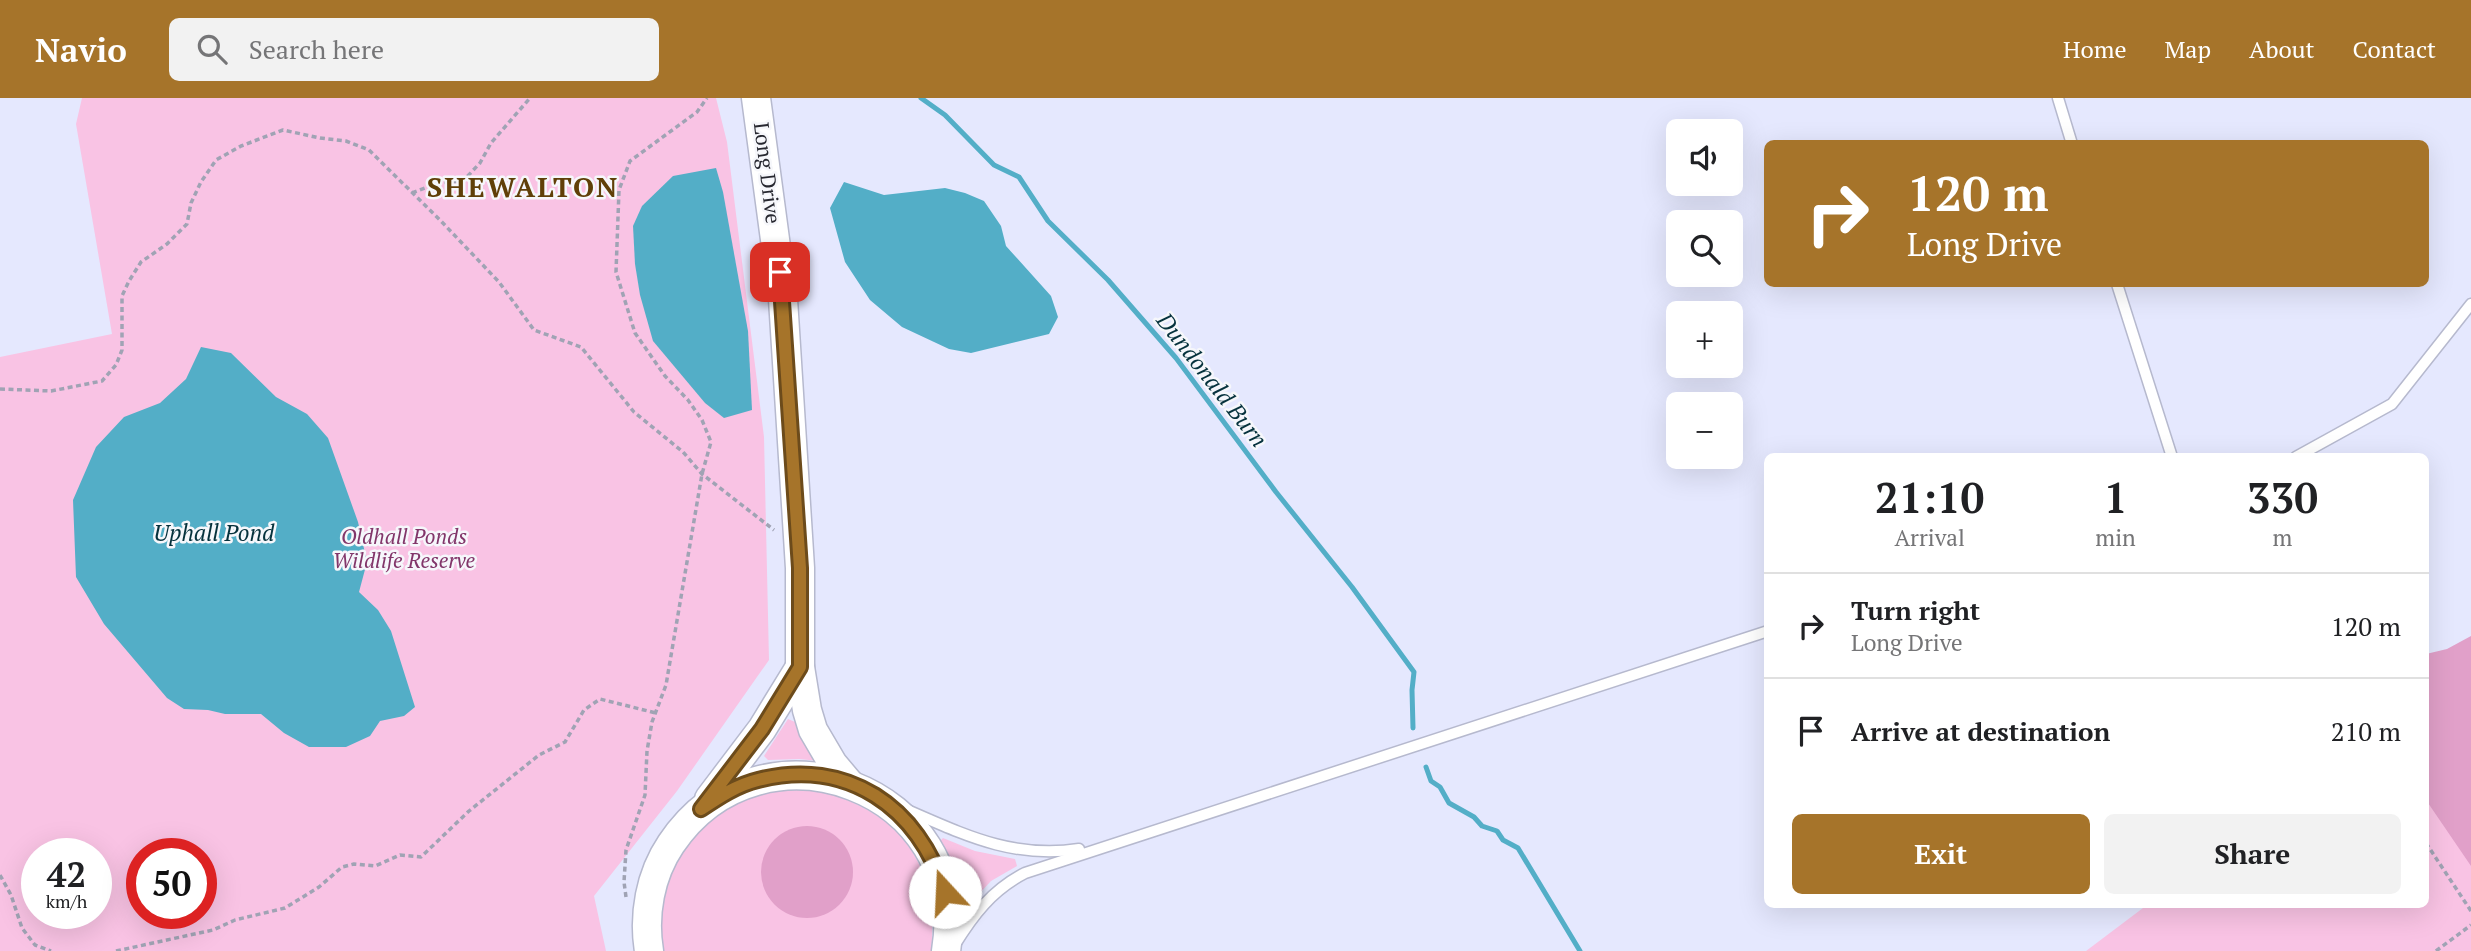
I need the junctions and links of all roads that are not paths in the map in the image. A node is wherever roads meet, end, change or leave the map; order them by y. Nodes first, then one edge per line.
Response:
1 (756, 98) edge
2 (2058, 98) edge
3 (2071, 140) edge
4 (2118, 287) edge
5 (2471, 304) edge
6 (2171, 453) edge
7 (2303, 453) edge
8 (1764, 632) edge
9 (800, 667) junction
10 (849, 783) junction
11 (882, 800) junction
12 (701, 809) junction
13 (1108, 844) junction
14 (649, 951) edge
15 (948, 951) edge

1 - 9 main road, Long Drive
2 - 3 lane
4 - 6 lane
5 - 7 lane
8 - 13 lane
9 - 10 main road, Long Drive
9 - 12 main road
10 - 11 main road
10 - 12 main road
11 - 13 lane
11 - 15 main road
12 - 14 main road
13 - 15 lane

